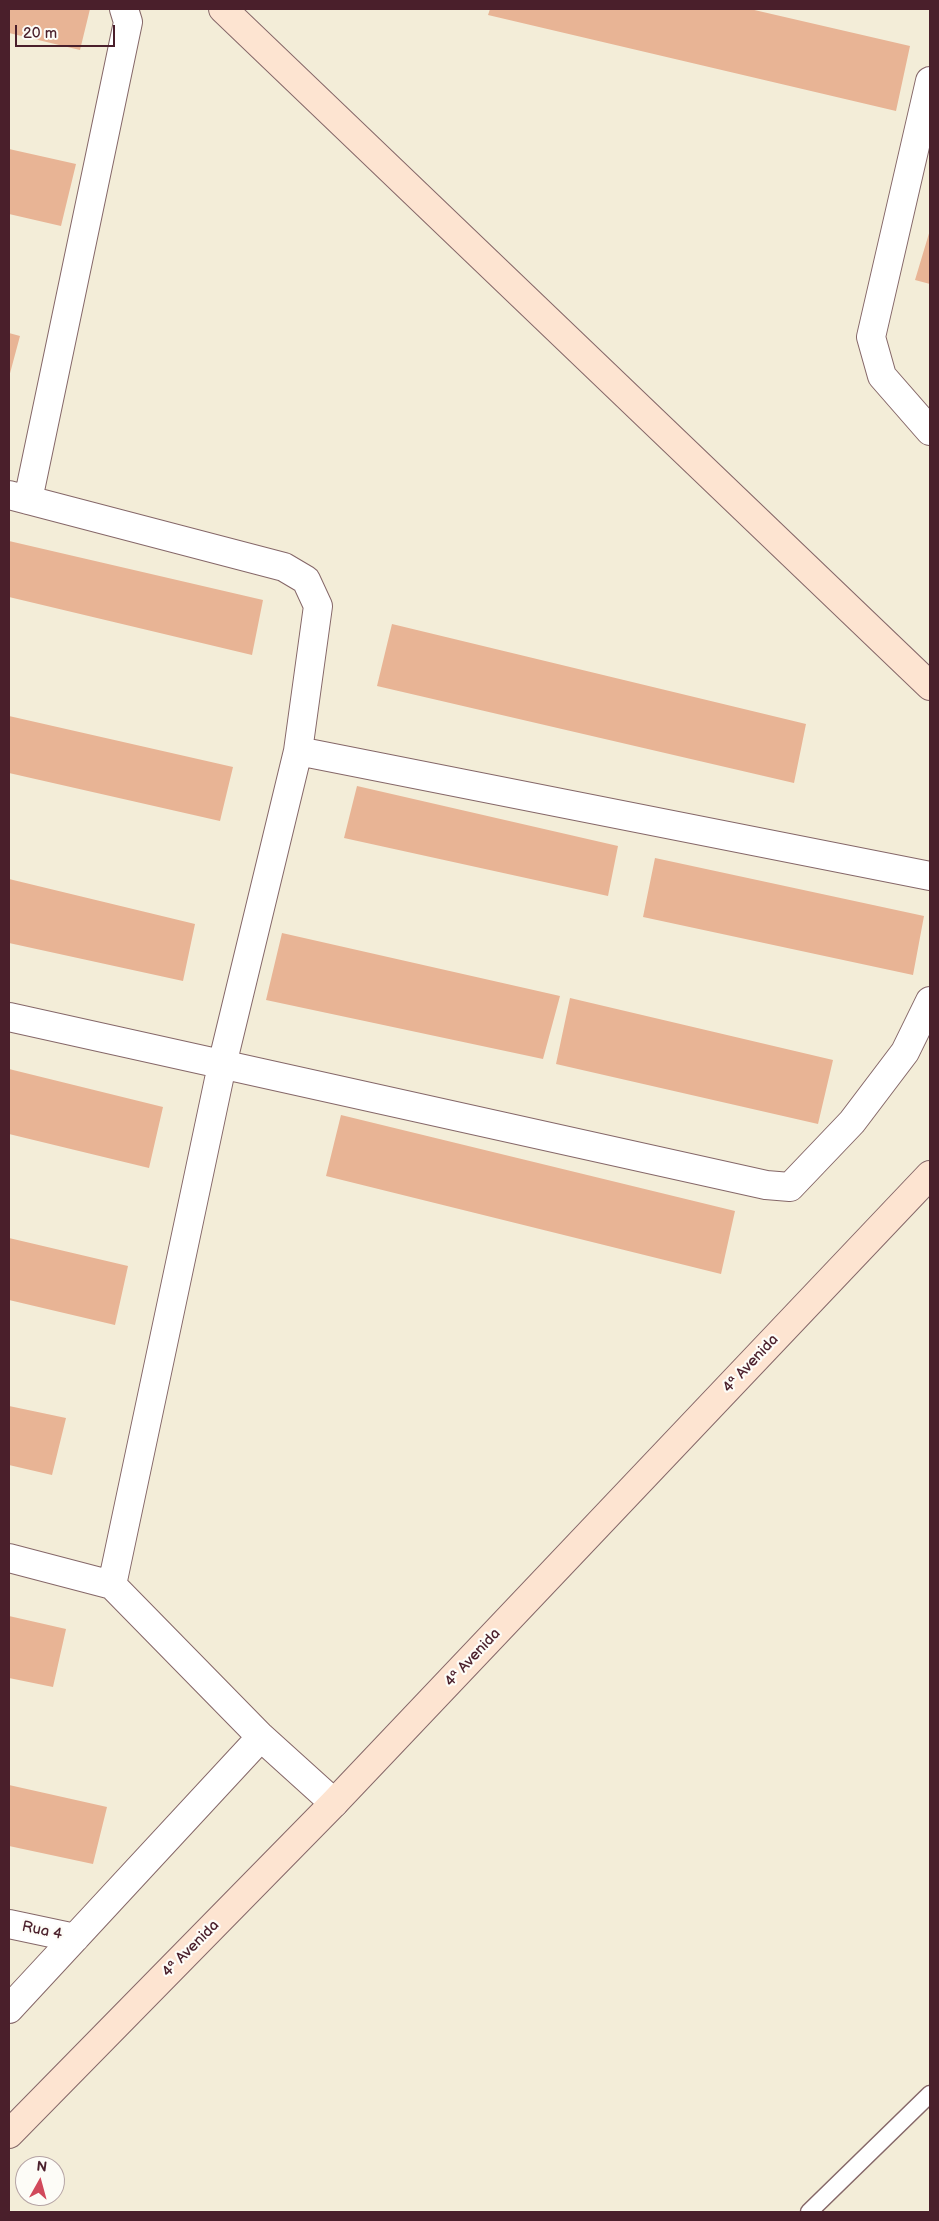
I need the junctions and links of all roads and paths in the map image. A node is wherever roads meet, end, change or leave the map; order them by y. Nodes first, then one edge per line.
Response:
1 (124, 9) edge
2 (222, 9) edge
3 (930, 81) edge
4 (930, 431) edge
5 (18, 498) edge
6 (930, 686) edge
7 (298, 752) junction
8 (930, 876) edge
9 (930, 1001) edge
10 (9, 1017) edge
11 (222, 1065) junction
12 (930, 1175) edge
13 (9, 1558) edge
14 (112, 1585) junction
15 (261, 1737) junction
16 (334, 1803) junction
17 (9, 1924) edge
18 (75, 1938) junction
19 (9, 2009) edge
20 (930, 2094) edge
21 (9, 2134) edge
22 (809, 2212) edge

1 - 5 street
2 - 6 street
3 - 4 street
5 - 7 street
7 - 8 street
7 - 11 street
9 - 11 street
10 - 11 street
11 - 14 street
12 - 16 street, 4ª Avenida
13 - 14 street
14 - 15 street
15 - 16 street
15 - 18 street
16 - 21 street, 4ª Avenida
17 - 18 street, Rua 4
18 - 19 street
20 - 22 lane

